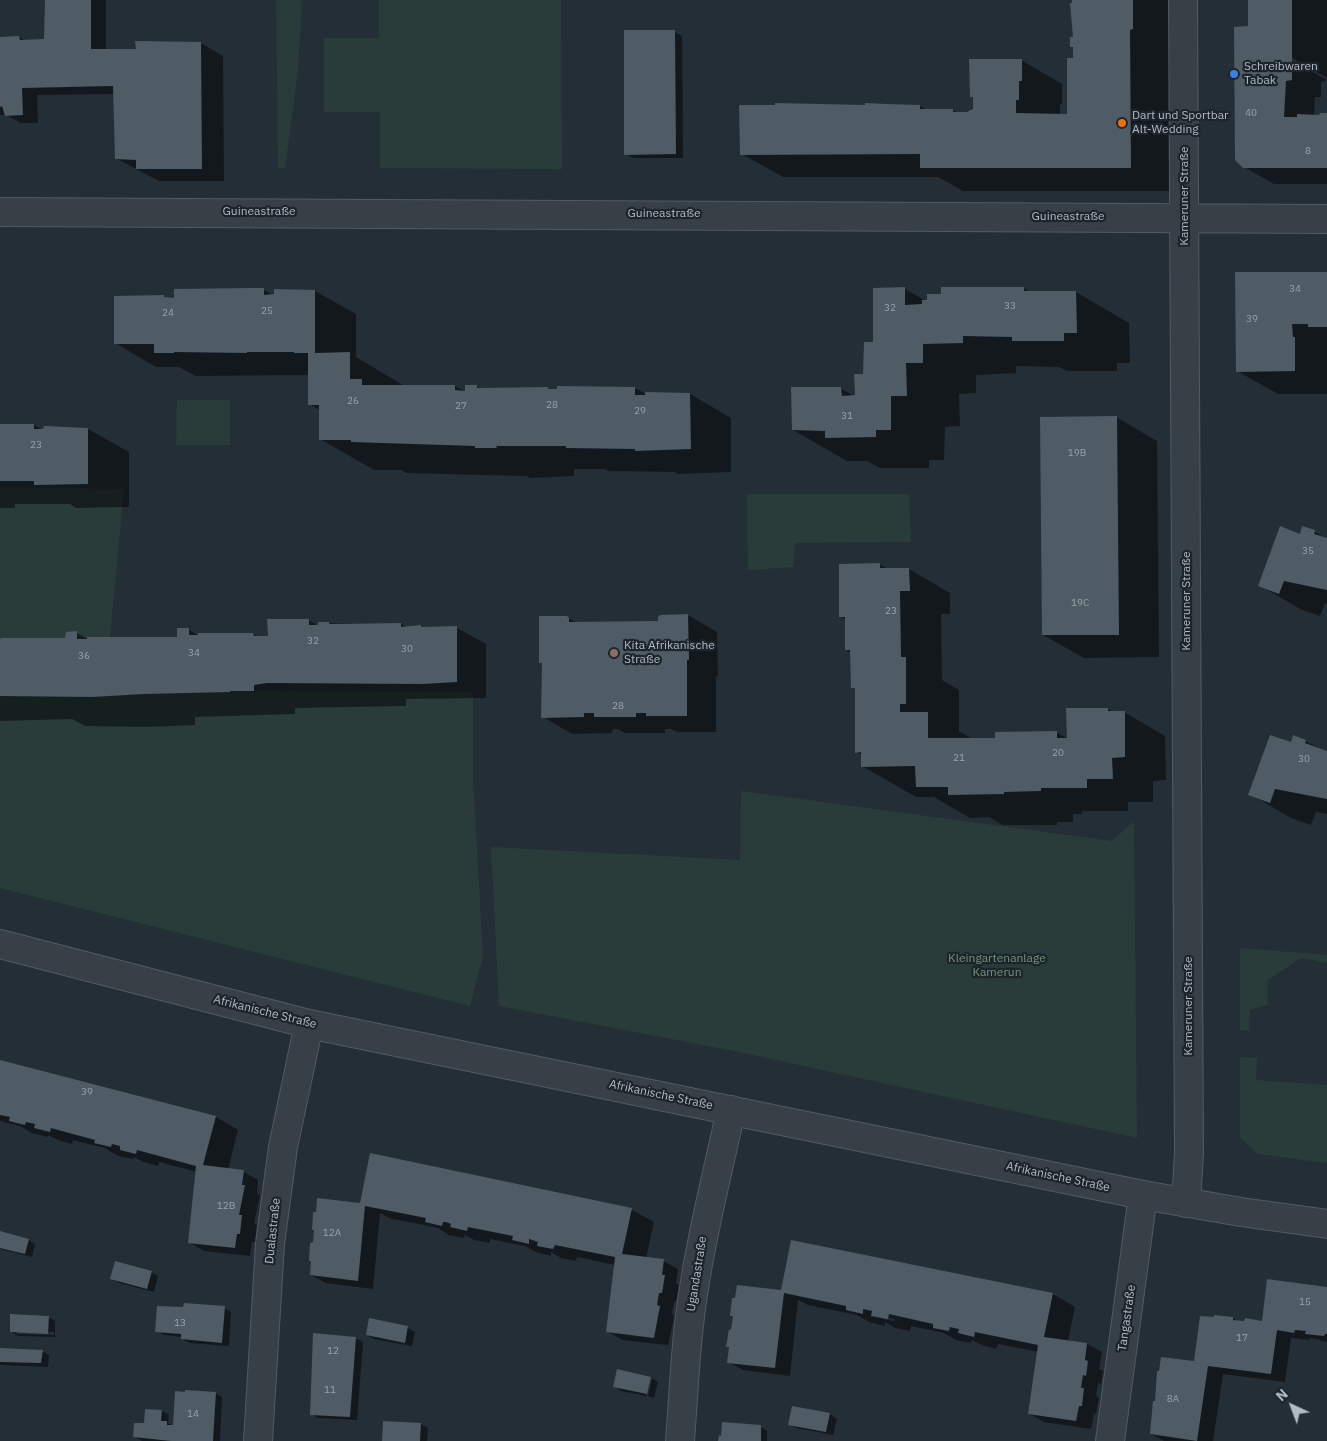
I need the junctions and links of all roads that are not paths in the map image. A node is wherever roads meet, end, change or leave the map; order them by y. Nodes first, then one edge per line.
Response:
1 (1183, 0) edge
2 (0, 212) edge
3 (1185, 218) junction
4 (1327, 219) edge
5 (0, 944) edge
6 (309, 1024) junction
7 (731, 1110) junction
8 (1144, 1195) junction
9 (1186, 1203) junction
10 (1327, 1224) edge
11 (258, 1441) edge
12 (680, 1441) edge
13 (1110, 1441) edge

1 - 3 street, Kameruner Straße
2 - 3 street, Guineastraße
3 - 4 street, Guineastraße
3 - 9 street, Kameruner Straße
5 - 6 street, Afrikanische Straße
6 - 7 street, Afrikanische Straße
6 - 11 street, Dualastraße
7 - 8 street, Afrikanische Straße
7 - 12 street, Ugandastraße
8 - 9 street, Afrikanische Straße
8 - 13 street, Tangastraße
9 - 10 street, Afrikanische Straße

